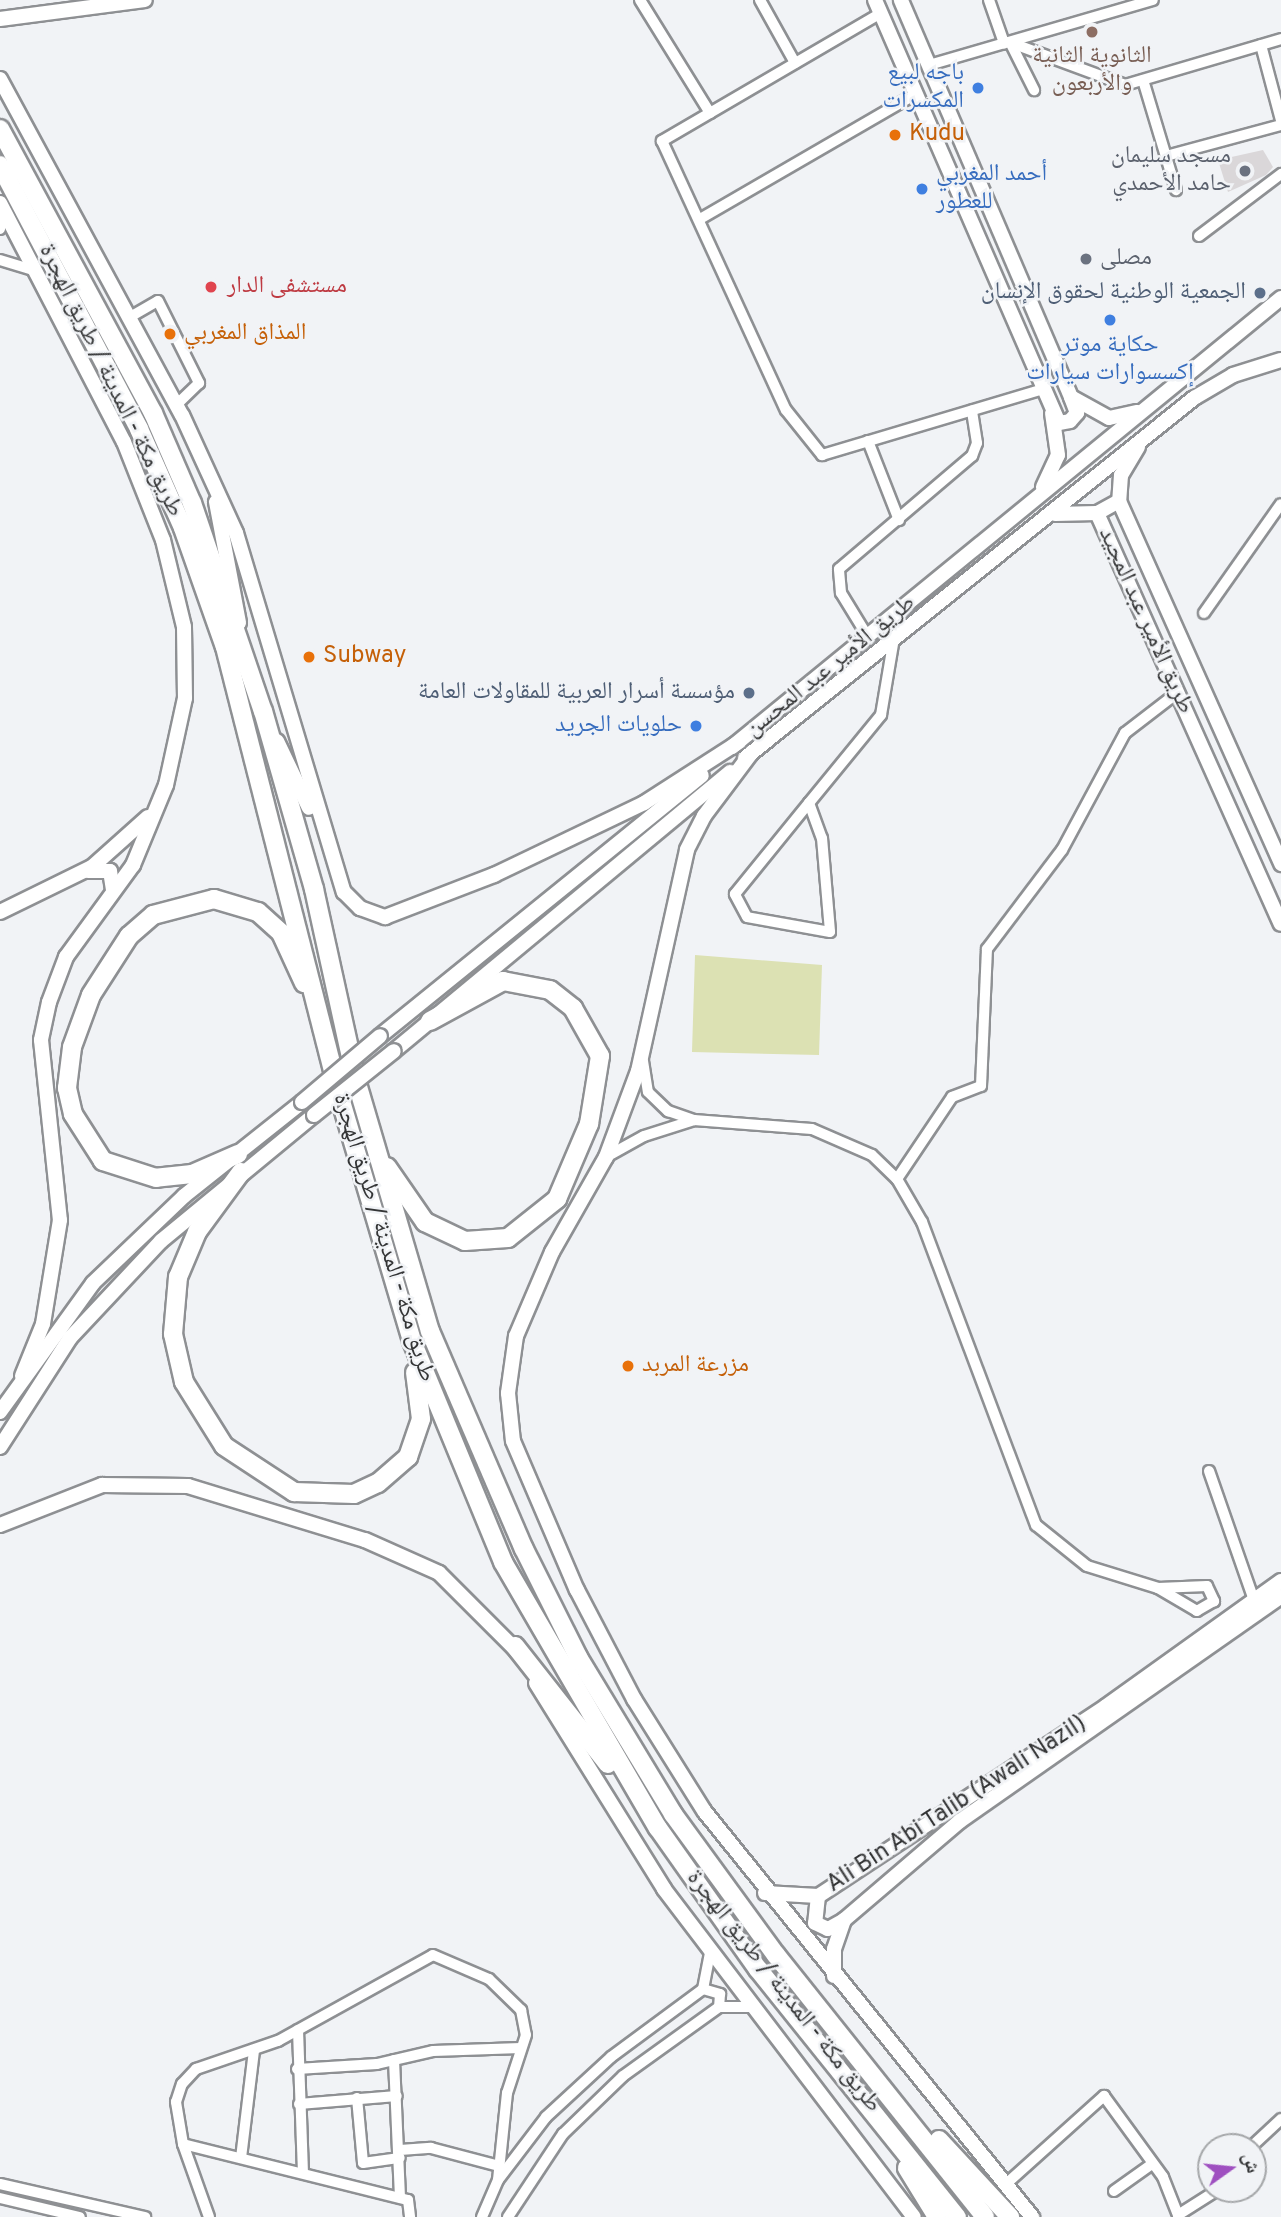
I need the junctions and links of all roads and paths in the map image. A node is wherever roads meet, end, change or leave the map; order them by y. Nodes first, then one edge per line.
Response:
1 (145, 0) edge
2 (640, 0) edge
3 (760, 0) edge
4 (901, 0) edge
5 (989, 0) edge
6 (1153, 0) edge
7 (77, 4) edge
8 (878, 6) edge
9 (0, 19) edge
10 (1281, 39) edge
11 (1007, 43) junction
12 (1261, 45) junction
13 (795, 63) junction
14 (929, 65) junction
15 (0, 79) edge
16 (1143, 80) junction
17 (1034, 90) dead end
18 (916, 94) junction
19 (710, 113) junction
20 (1281, 122) edge
21 (0, 129) edge
22 (1166, 156) junction
23 (0, 165) edge
24 (1281, 174) edge
25 (1176, 190) dead end
26 (2, 206) edge
27 (700, 219) junction
28 (0, 229) edge
29 (1199, 236) dead end
30 (0, 260) edge
31 (38, 272) junction
32 (1277, 303) edge
33 (130, 317) junction
34 (1281, 360) edge
35 (1043, 389) junction
36 (1071, 397) junction
37 (177, 404) junction
38 (1051, 405) junction
39 (1145, 409) junction
40 (972, 410) junction
41 (1142, 440) junction
42 (868, 441) junction
43 (211, 478) junction
44 (1035, 498) junction
45 (1119, 501) junction
46 (1281, 504) edge
47 (1097, 513) junction
48 (1050, 515) junction
49 (899, 520) junction
50 (1204, 613) dead end
51 (868, 637) junction
52 (894, 639) junction
53 (243, 641) junction
54 (1177, 693) junction
55 (263, 712) junction
56 (739, 741) junction
57 (752, 752) junction
58 (809, 803) junction
59 (154, 811) junction
60 (333, 856) junction
61 (1281, 864) edge
62 (88, 870) junction
63 (113, 891) junction
64 (0, 912) edge
65 (1281, 924) edge
66 (430, 1021) junction
67 (323, 1024) junction
68 (642, 1058) junction
69 (694, 1120) junction
70 (374, 1146) junction
71 (606, 1157) junction
72 (240, 1163) junction
73 (897, 1179) junction
74 (412, 1341) junction
75 (22, 1376) junction
76 (0, 1412) edge
77 (0, 1447) edge
78 (1209, 1471) dead end
79 (0, 1525) edge
80 (1281, 1581) edge
81 (1158, 1588) junction
82 (1281, 1596) edge
83 (1254, 1600) junction
84 (515, 1646) junction
85 (638, 1797) junction
86 (765, 1893) junction
87 (818, 1896) junction
88 (844, 1920) junction
89 (710, 1952) junction
90 (834, 1978) junction
91 (703, 1989) junction
92 (719, 2007) junction
93 (752, 2007) junction
94 (806, 2026) junction
95 (298, 2030) junction
96 (842, 2036) junction
97 (521, 2048) junction
98 (254, 2050) junction
99 (394, 2060) junction
100 (297, 2069) junction
101 (397, 2096) junction
102 (357, 2098) junction
103 (299, 2104) junction
104 (1281, 2119) edge
105 (1266, 2133) edge
106 (183, 2144) junction
107 (400, 2154) junction
108 (241, 2158) junction
109 (1152, 2164) junction
110 (499, 2166) junction
111 (303, 2173) junction
112 (498, 2180) junction
113 (0, 2184) edge
114 (1006, 2184) junction
115 (1114, 2191) dead end
116 (0, 2198) edge
117 (400, 2198) junction
118 (1193, 2213) edge
119 (63, 2215) edge
120 (80, 2217) edge
121 (145, 2217) edge
122 (209, 2217) edge
123 (410, 2217) edge
124 (482, 2217) edge
125 (508, 2217) edge
126 (914, 2217) edge
127 (937, 2217) edge
128 (957, 2217) edge
129 (985, 2217) edge
130 (1010, 2217) edge
131 (1032, 2217) edge

1 - 7 main road
2 - 19 street
3 - 13 street
4 - 14 main road
5 - 11 street
6 - 11 street
7 - 9 main road
8 - 13 street
8 - 18 main road
10 - 12 street
11 - 14 street
11 - 16 street
11 - 17 street
12 - 16 street
12 - 20 street
13 - 19 street
14 - 36 main road
15 - 33 main road
16 - 22 street
18 - 27 street
18 - 35 main road
19 - 27 street
20 - 22 street
21 - 53 highway, طريق مكة - المدينة / طريق الهجرة
22 - 25 street
23 - 67 highway, طريق مكة - المدينة / طريق الهجرة
24 - 29 street
26 - 28 street
26 - 31 main road
27 - 42 street
30 - 31 street
31 - 59 main road
32 - 39 main road, طريق الأمير عبد المحسن
33 - 37 main road
33 - 37 street
34 - 41 main road, طريق الأمير عبد المحسن
35 - 38 main road
35 - 40 street
36 - 38 main road
36 - 39 main road
37 - 43 main road
38 - 44 main road
39 - 44 main road, طريق الأمير عبد المحسن
40 - 42 street
40 - 49 street
41 - 45 main road
41 - 48 main road, طريق الأمير عبد المحسن
42 - 49 street
43 - 53 main road
43 - 60 main road
44 - 51 main road, طريق الأمير عبد المحسن
45 - 47 main road, طريق الأمير عبد المجيد
45 - 61 main road, طريق الأمير عبد المجيد
46 - 50 street
47 - 48 main road
47 - 54 main road, طريق الأمير عبد المجيد
48 - 52 main road, طريق الأمير عبد المحسن
49 - 51 street
51 - 56 main road, طريق الأمير عبد المحسن
52 - 57 main road, طريق الأمير عبد المحسن
52 - 58 street
53 - 55 highway, طريق مكة - المدينة / طريق الهجرة
54 - 65 main road, طريق الأمير عبد المجيد
54 - 73 street
55 - 60 main road
55 - 70 highway, طريق مكة - المدينة / طريق الهجرة
56 - 60 main road
56 - 72 main road, طريق الأمير عبد المحسن, bridge
57 - 66 main road, طريق الأمير عبد المحسن
57 - 68 main road
58 - 58 street
59 - 62 main road
59 - 63 main road
62 - 63 main road
62 - 64 main road
63 - 75 main road
66 - 70 highway
66 - 72 main road, طريق الأمير عبد المحسن, bridge
67 - 72 highway
67 - 74 highway, طريق مكة - المدينة / طريق الهجرة
68 - 69 street
68 - 71 main road
69 - 71 street
69 - 73 street
70 - 96 highway, طريق مكة - المدينة / طريق الهجرة
71 - 86 main road
72 - 74 highway
72 - 75 main road
72 - 77 main road
73 - 81 street
74 - 85 highway, طريق مكة - المدينة / طريق الهجرة
75 - 76 main road
78 - 83 street
79 - 84 main road
80 - 83 main road, Ali Bin Abi Talib (Awali Nazil)
81 - 81 street
82 - 88 main road, Ali Bin Abi Talib (Awali Nazil)
83 - 87 main road, Ali Bin Abi Talib (Awali Nazil)
84 - 85 highway
84 - 89 main road
85 - 94 highway, طريق مكة - المدينة / طريق الهجرة
86 - 87 main road
86 - 90 main road
87 - 88 main road, Ali Bin Abi Talib (Awali Nazil)
88 - 90 main road
89 - 91 street
89 - 93 main road
90 - 114 main road
91 - 92 street
91 - 112 street
92 - 93 street
92 - 125 street
93 - 126 main road
94 - 127 highway
94 - 128 highway, طريق مكة - المدينة / طريق الهجرة
95 - 97 street
95 - 98 street
95 - 100 street
96 - 129 highway, طريق مكة - المدينة / طريق الهجرة
96 - 130 highway
97 - 99 street
97 - 110 street
98 - 106 street
98 - 108 street
99 - 100 street
99 - 101 street
100 - 103 street
101 - 102 street
101 - 107 street
102 - 103 street
102 - 107 street
103 - 111 street
104 - 105 street
106 - 108 street
106 - 122 street
107 - 110 street
107 - 117 street
108 - 111 street
109 - 114 street
109 - 115 street
109 - 118 street
110 - 112 street
111 - 117 street
112 - 124 street
113 - 121 street
114 - 131 main road
116 - 119 street
117 - 123 street
119 - 120 street

